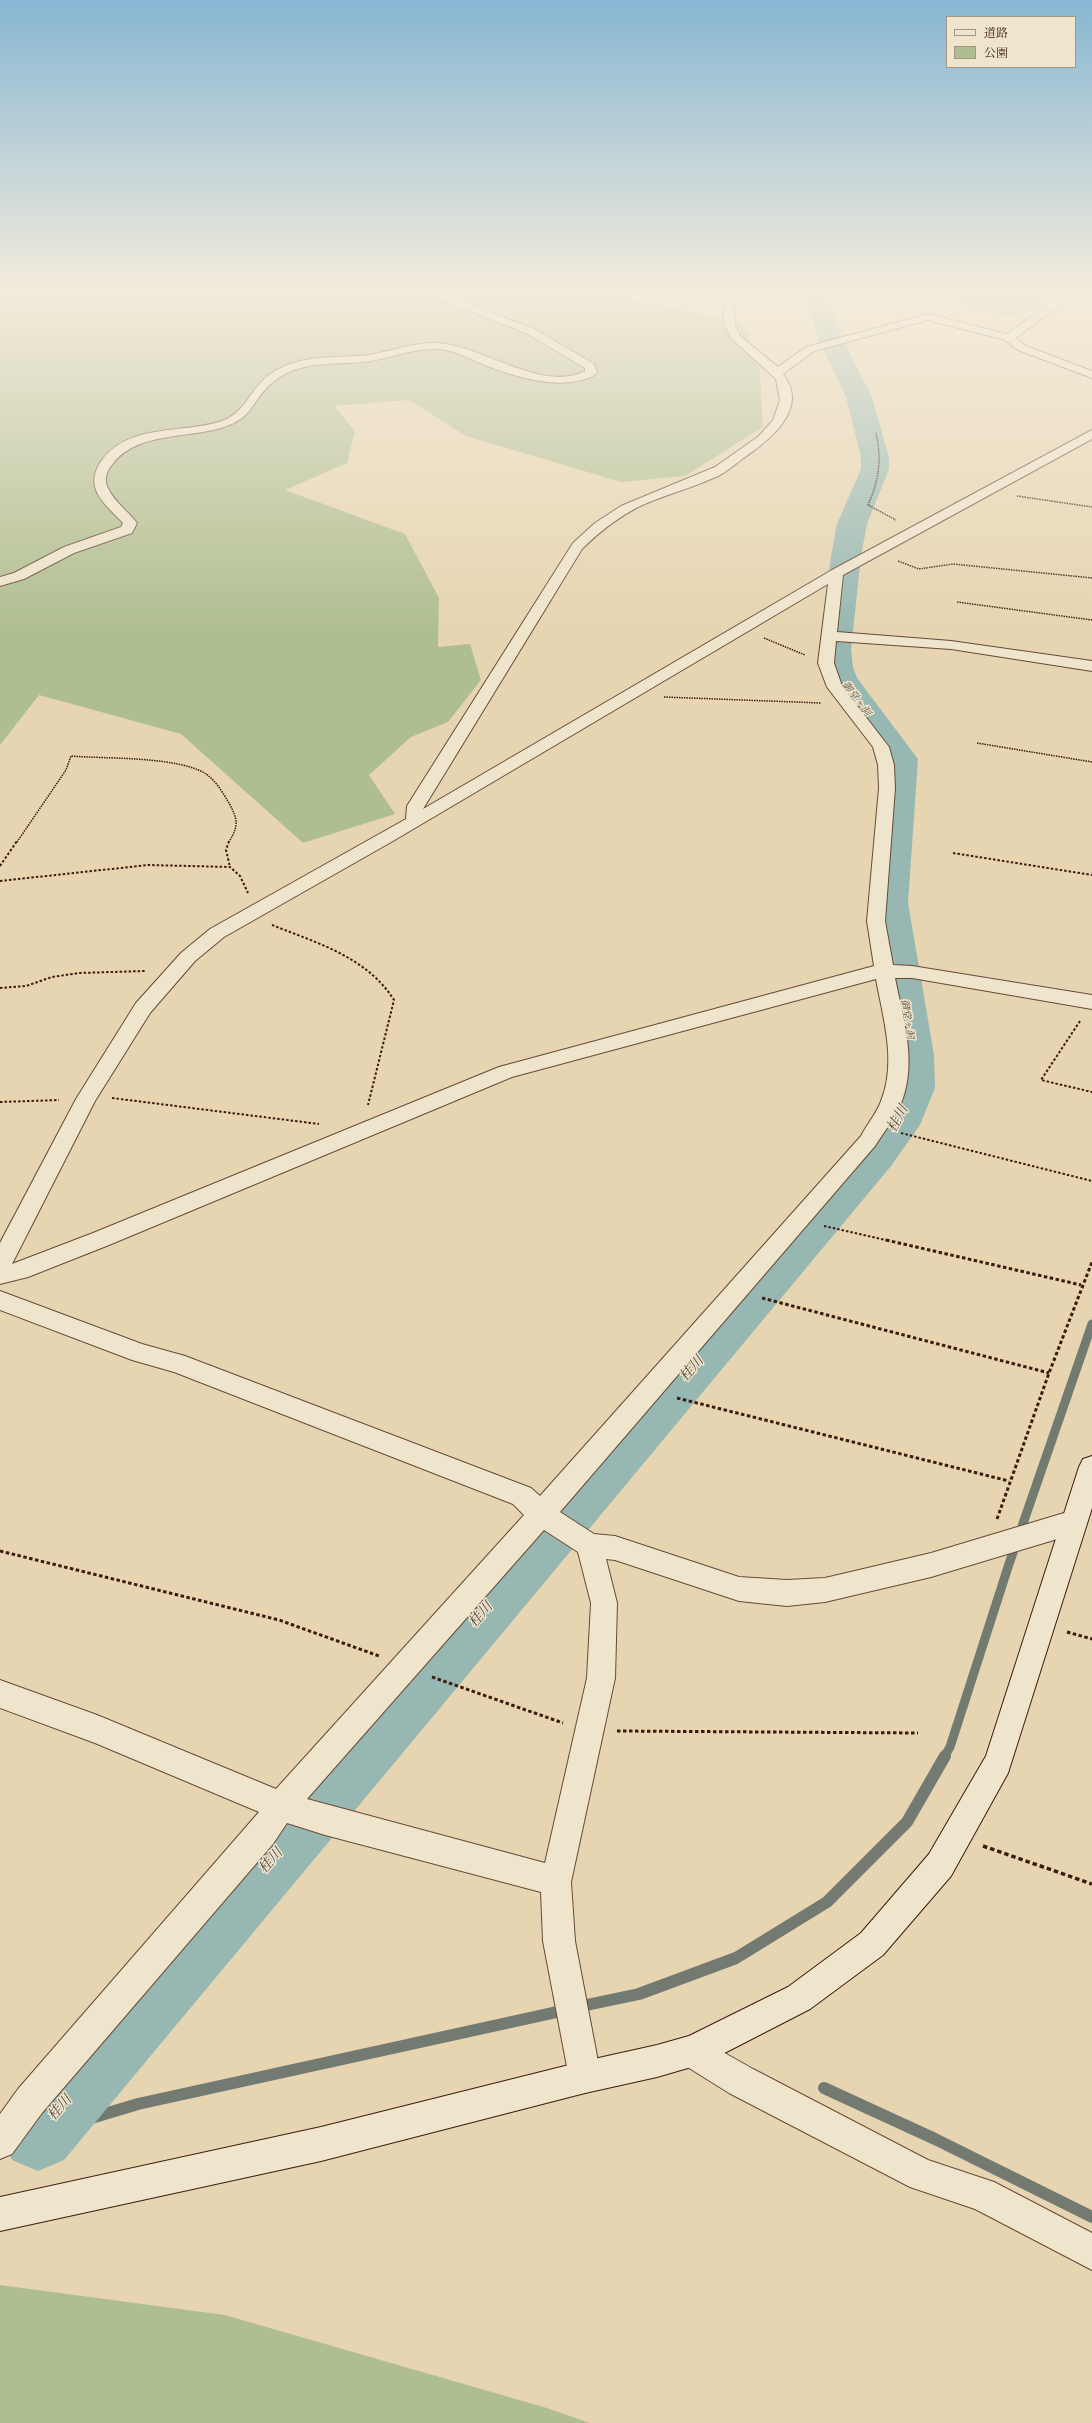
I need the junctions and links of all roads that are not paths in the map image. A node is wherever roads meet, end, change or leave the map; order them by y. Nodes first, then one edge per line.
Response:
1 (251, 406) edge
2 (784, 406) edge
3 (1092, 434) edge
4 (836, 575) junction
5 (0, 582) edge
6 (828, 636) junction
7 (1092, 666) edge
8 (414, 820) junction
9 (884, 971) junction
10 (1090, 1001) edge
11 (0, 1265) edge
12 (0, 1275) edge
13 (0, 1300) edge
14 (1092, 1468) edge
15 (1082, 1511) edge
16 (540, 1513) junction
17 (579, 1539) junction
18 (0, 1694) edge
19 (281, 1806) junction
20 (556, 1882) junction
21 (693, 2050) junction
22 (585, 2077) junction
23 (0, 2142) edge
24 (0, 2214) edge
25 (1092, 2252) edge

1 - 5 street
2 - 8 street
3 - 4 street
4 - 6 street
4 - 8 street
6 - 7 street
6 - 9 street
8 - 11 street
9 - 10 street
9 - 12 street
9 - 16 street
13 - 16 street
14 - 15 street
15 - 17 street
15 - 21 street
16 - 17 street
16 - 19 street
17 - 20 street
18 - 19 street
19 - 20 street
19 - 23 street
20 - 22 street
21 - 22 street
21 - 25 street
22 - 24 street

